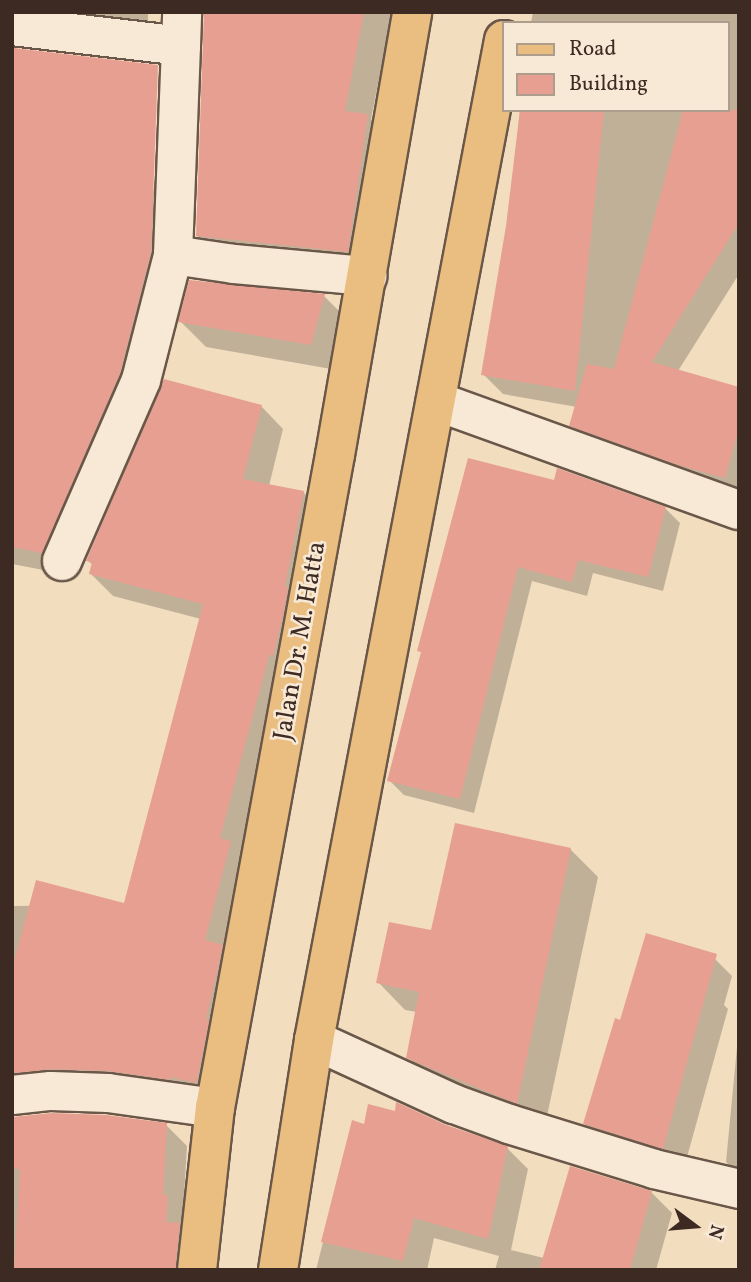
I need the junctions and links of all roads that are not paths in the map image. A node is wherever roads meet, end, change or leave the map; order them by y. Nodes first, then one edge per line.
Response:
1 (412, 12) edge
2 (12, 26) edge
3 (182, 29) edge
4 (503, 45) edge
5 (173, 255) junction
6 (367, 276) junction
7 (436, 401) junction
8 (739, 510) edge
9 (62, 561) dead end
10 (314, 1040) junction
11 (12, 1095) edge
12 (215, 1108) junction
13 (739, 1189) edge
14 (197, 1270) edge
15 (278, 1270) edge

1 - 6 main road, Jalan Dr. M. Hatta
2 - 3 street
3 - 5 street
4 - 7 main road
5 - 6 street
5 - 9 street
6 - 12 main road, Jalan Dr. M. Hatta
7 - 8 street
7 - 10 main road
10 - 13 street
10 - 15 main road
11 - 12 street
12 - 14 main road, Jalan Dr. M. Hatta

